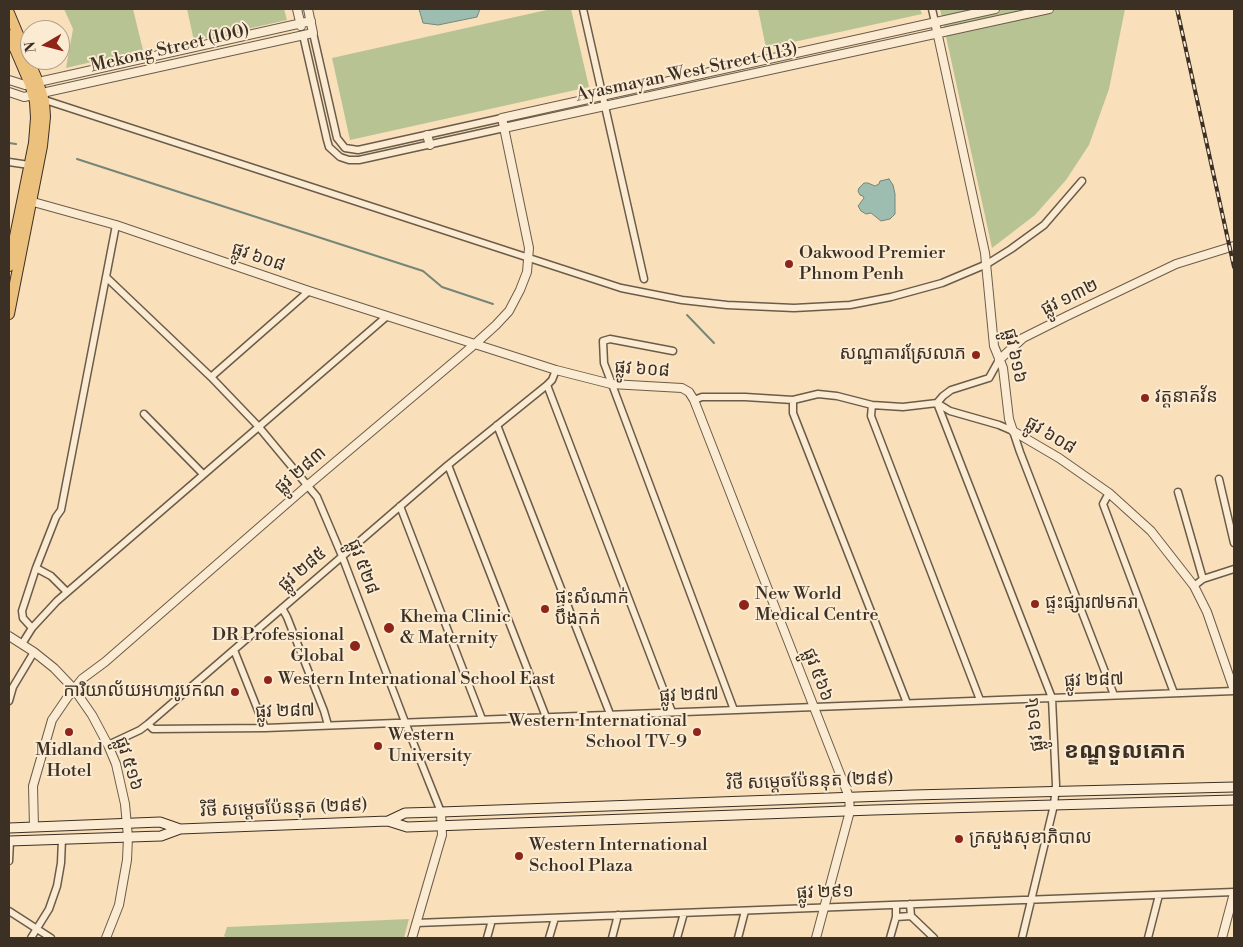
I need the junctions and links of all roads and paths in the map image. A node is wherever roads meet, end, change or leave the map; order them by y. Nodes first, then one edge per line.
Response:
1 (297, 9) edge
2 (308, 9) edge
3 (584, 9) edge
4 (932, 9) edge
5 (995, 9) edge
6 (1049, 9) edge
7 (9, 12) edge
8 (1024, 12) edge
9 (311, 21) junction
10 (935, 22) junction
11 (301, 23) junction
12 (313, 33) junction
13 (937, 33) junction
14 (9, 35) edge
15 (303, 35) junction
16 (817, 48) junction
17 (819, 59) junction
18 (9, 80) edge
19 (669, 81) junction
20 (34, 83) junction
21 (9, 92) edge
22 (672, 92) junction
23 (602, 96) junction
24 (38, 98) junction
25 (605, 106) junction
26 (502, 118) junction
27 (504, 128) junction
28 (427, 134) junction
29 (430, 145) junction
30 (9, 162) edge
31 (29, 165) junction
32 (1082, 181) dead end
33 (27, 200) junction
34 (116, 225) junction
35 (1234, 246) edge
36 (14, 248) edge
37 (529, 258) junction
38 (987, 264) junction
39 (9, 266) edge
40 (106, 277) junction
41 (644, 279) dead end
42 (309, 292) junction
43 (9, 314) edge
44 (386, 317) junction
45 (475, 344) junction
46 (673, 351) dead end
47 (1000, 360) junction
48 (556, 370) junction
49 (210, 377) junction
50 (611, 384) junction
51 (547, 385) junction
52 (694, 400) junction
53 (792, 400) junction
54 (937, 403) junction
55 (872, 405) junction
56 (144, 414) dead end
57 (497, 425) junction
58 (258, 426) junction
59 (1013, 431) junction
60 (448, 465) junction
61 (203, 474) junction
62 (1219, 479) dead end
63 (308, 485) junction
64 (1178, 492) dead end
65 (1109, 493) junction
66 (400, 506) junction
67 (1234, 543) edge
68 (342, 556) junction
69 (36, 568) junction
70 (1234, 569) edge
71 (1203, 579) junction
72 (1194, 586) junction
73 (67, 592) junction
74 (282, 608) junction
75 (32, 628) junction
76 (9, 636) edge
77 (22, 644) junction
78 (234, 650) junction
79 (34, 652) junction
80 (74, 689) junction
81 (1234, 690) edge
82 (1174, 693) junction
83 (1114, 695) junction
84 (1052, 698) junction
85 (980, 700) junction
86 (9, 701) edge
87 (907, 703) junction
88 (814, 707) junction
89 (734, 710) junction
90 (672, 712) junction
91 (610, 714) junction
92 (546, 717) junction
93 (482, 719) junction
94 (405, 722) junction
95 (148, 724) junction
96 (328, 725) junction
97 (266, 728) junction
98 (108, 745) junction
99 (1234, 787) edge
100 (1056, 791) junction
101 (962, 794) junction
102 (849, 797) junction
103 (756, 800) junction
104 (1234, 800) edge
105 (1054, 805) junction
106 (962, 808) junction
107 (850, 811) junction
108 (441, 812) junction
109 (756, 814) junction
110 (388, 821) junction
111 (128, 824) junction
112 (442, 826) junction
113 (34, 827) junction
114 (9, 828) edge
115 (180, 829) junction
116 (128, 837) junction
117 (62, 839) junction
118 (9, 841) edge
119 (9, 861) edge
120 (1234, 893) edge
121 (1159, 895) junction
122 (1031, 900) junction
123 (910, 904) junction
124 (896, 905) junction
125 (824, 908) junction
126 (9, 910) edge
127 (745, 910) junction
128 (684, 913) junction
129 (618, 915) junction
130 (896, 916) junction
131 (911, 916) junction
132 (555, 918) junction
133 (492, 920) junction
134 (416, 923) junction
135 (38, 929) junction
136 (31, 938) edge
137 (51, 938) edge
138 (106, 938) edge
139 (412, 938) edge
140 (487, 938) edge
141 (550, 938) edge
142 (612, 938) edge
143 (677, 938) edge
144 (738, 938) edge
145 (816, 938) edge
146 (890, 938) edge
147 (934, 938) edge
148 (1022, 938) edge
149 (1148, 938) edge
150 (1222, 938) edge

1 - 11 street
2 - 9 street
3 - 23 street
4 - 10 street, ផ្លូវ ៦១៦
5 - 10 street, Ayasmayan West Street (113)
6 - 8 street, Ayasmayan West Street (113)
7 - 20 main road
8 - 13 street, Ayasmayan West Street (113)
9 - 11 street, Mekong Street (100)
9 - 12 street
10 - 13 street, ផ្លូវ ៦១៦
10 - 16 street, Ayasmayan West Street (113)
11 - 15 street
11 - 20 street, Mekong Street (100)
12 - 15 street, Mekong Street (100)
12 - 28 street, Ayasmayan West Street (113)
13 - 17 street, Ayasmayan West Street (113)
13 - 38 street, ផ្លូវ ៦១៦
14 - 20 main road
15 - 24 street, Mekong Street (100)
15 - 29 street, Ayasmayan West Street (113)
16 - 17 street
16 - 19 street, Ayasmayan West Street (113)
17 - 22 street, Ayasmayan West Street (113)
18 - 20 street
19 - 22 street
19 - 23 street, Ayasmayan West Street (113)
20 - 24 main road
21 - 24 street, Mekong Street (100)
22 - 25 street, Ayasmayan West Street (113)
23 - 25 street
23 - 26 street, Ayasmayan West Street (113)
24 - 31 main road
24 - 33 main road
24 - 37 street
25 - 27 street, Ayasmayan West Street (113)
25 - 41 street
26 - 27 street, ផ្លូវ ២៨៣
26 - 28 street, Ayasmayan West Street (113)
27 - 29 street, Ayasmayan West Street (113)
27 - 37 street, ផ្លូវ ២៨៣
28 - 29 street
30 - 31 street
31 - 33 main road
32 - 38 street
33 - 34 street, ផ្លូវ ៦០៨
33 - 36 main road
34 - 40 street
34 - 42 street, ផ្លូវ ៦០៨
35 - 47 street, ផ្លូវ ១៣២
36 - 39 main road
36 - 43 main road
37 - 38 street
37 - 45 street, ផ្លូវ ២៨៣
38 - 47 street, ផ្លូវ ៦១៦
40 - 49 street, ផ្លូវ ៥២៨
40 - 69 street
42 - 44 street, ផ្លូវ ៦០៨
42 - 49 street
44 - 45 street, ផ្លូវ ៦០៨
44 - 58 street
45 - 48 street, ផ្លូវ ៦០៨
45 - 63 street, ផ្លូវ ២៨៣
46 - 50 street
47 - 54 street, ផ្លូវ ១៣២
47 - 59 street, ផ្លូវ ៦១៦
48 - 50 street, ផ្លូវ ៦០៨
48 - 51 street, ផ្លូវ ២៨៥
49 - 58 street, ផ្លូវ ៥២៨
50 - 52 street, ផ្លូវ ៦០៨
50 - 89 street
51 - 57 street, ផ្លូវ ២៨៥
51 - 90 street
52 - 53 street
52 - 88 street, ផ្លូវ ៥៦៦
53 - 55 street
53 - 87 street
54 - 55 street
54 - 59 street, ផ្លូវ ៦០៨
54 - 84 street, ផ្លូវ ៦១៤
55 - 85 street
56 - 61 street
57 - 60 street, ផ្លូវ ២៨៥
57 - 91 street
58 - 61 street
58 - 63 street, ផ្លូវ ៥២៨
59 - 65 street, ផ្លូវ ៦០៨
59 - 83 street, ផ្លូវ ៦១៦
60 - 66 street, ផ្លូវ ២៨៥
60 - 92 street
61 - 73 street
62 - 67 street
63 - 68 street, ផ្លូវ ៥២៨
63 - 80 street, ផ្លូវ ២៨៣
64 - 71 street
65 - 72 street, ផ្លូវ ៦០៨
65 - 82 street
66 - 68 street, ផ្លូវ ២៨៥
66 - 93 street
68 - 74 street, ផ្លូវ ២៨៥
68 - 94 street, ផ្លូវ ៥២៨
69 - 73 street
69 - 75 street
70 - 71 street
71 - 72 street
72 - 81 street, ផ្លូវ ៦០៨
73 - 75 street
74 - 78 street, ផ្លូវ ២៨៥
74 - 96 street
75 - 77 street
76 - 77 street, ផ្លូវ ៥១៦
77 - 79 street, ផ្លូវ ៥១៦
78 - 95 street, ផ្លូវ ២៨៥
78 - 97 street
79 - 80 street, ផ្លូវ ៥១៦
79 - 86 street
80 - 98 street, ផ្លូវ ៥១៦
80 - 113 street, ផ្លូវ ២៨៣
81 - 82 street, ផ្លូវ ២៨៧
82 - 83 street, ផ្លូវ ២៨៧
83 - 84 street, ផ្លូវ ២៨៧
84 - 85 street, ផ្លូវ ២៨៧
84 - 100 street, ផ្លូវ ៦១៤
85 - 87 street, ផ្លូវ ២៨៧
87 - 88 street, ផ្លូវ ២៨៧
88 - 89 street, ផ្លូវ ២៨៧
88 - 102 street, ផ្លូវ ៥៦៦
89 - 90 street, ផ្លូវ ២៨៧
90 - 91 street, ផ្លូវ ២៨៧
91 - 92 street, ផ្លូវ ២៨៧
92 - 93 street, ផ្លូវ ២៨៧
93 - 94 street, ផ្លូវ ២៨៧
94 - 96 street, ផ្លូវ ២៨៧
94 - 108 street, ផ្លូវ ៥២៨
95 - 97 street, ផ្លូវ ២៨៧
95 - 98 street, ផ្លូវ ២៨៥
96 - 97 street, ផ្លូវ ២៨៧
98 - 111 street, ផ្លូវ ៥១៦
99 - 100 main road, វិថី សម្តេចប៉ែននុត (២៨៩)
100 - 101 main road, វិថី សម្តេចប៉ែននុត (២៨៩)
100 - 105 street, ផ្លូវ ៦១៤
101 - 102 main road, វិថី សម្តេចប៉ែននុត (២៨៩)
101 - 106 main road
102 - 103 main road, វិថី សម្តេចប៉ែននុត (២៨៩)
102 - 107 street, ផ្លូវ ៥៦៦
103 - 108 main road, វិថី សម្តេចប៉ែននុត (២៨៩)
103 - 109 main road
104 - 105 main road, វិថី សម្តេចប៉ែននុត (២៨៩)
105 - 106 main road, វិថី សម្តេចប៉ែននុត (២៨៩)
105 - 122 street, ផ្លូវ ៦១៤
106 - 107 main road, វិថី សម្តេចប៉ែននុត (២៨៩)
107 - 109 main road, វិថី សម្តេចប៉ែននុត (២៨៩)
107 - 125 street, ផ្លូវ ៥៦៦
108 - 110 main road, វិថី សម្តេចប៉ែននុត (២៨៩)
108 - 112 street, ផ្លូវ ៥២៨
109 - 112 main road, វិថី សម្តេចប៉ែននុត (២៨៩)
110 - 112 main road, វិថី សម្តេចប៉ែននុត (២៨៩)
110 - 115 main road, វិថី សម្តេចប៉ែននុត (២៨៩)
111 - 113 main road, វិថី សម្តេចប៉ែននុត (២៨៩)
111 - 115 main road, វិថី សម្តេចប៉ែននុត (២៨៩)
111 - 116 street, ផ្លូវ ៥១៦
112 - 134 street, ផ្លូវ ៥២៨
113 - 114 main road, វិថី សម្តេចប៉ែននុត (២៨៩)
115 - 116 main road, វិថី សម្តេចប៉ែននុត (២៨៩)
116 - 117 main road, វិថី សម្តេចប៉ែននុត (២៨៩)
116 - 138 street, ផ្លូវ ៥១៦
117 - 118 main road, វិថី សម្តេចប៉ែននុត (២៨៩)
117 - 135 street
118 - 119 street
120 - 121 street, ផ្លូវ ២៩១
120 - 150 street
121 - 122 street, ផ្លូវ ២៩១
121 - 149 street
122 - 123 street, ផ្លូវ ២៩១
122 - 148 street, ផ្លូវ ៦១៤
123 - 124 street, ផ្លូវ ២៩១
123 - 131 street
124 - 125 street, ផ្លូវ ២៩១
124 - 130 street
125 - 127 street, ផ្លូវ ២៩១
125 - 145 street, ផ្លូវ ៥៦៦
126 - 135 street
127 - 128 street, ផ្លូវ ២៩១
127 - 144 street
128 - 129 street, ផ្លូវ ២៩១
128 - 143 street
129 - 132 street, ផ្លូវ ២៩១
129 - 142 street
130 - 131 street
130 - 146 street
131 - 147 street
132 - 133 street, ផ្លូវ ២៩១
132 - 141 street
133 - 134 street, ផ្លូវ ២៩១
133 - 140 street
134 - 139 street, ផ្លូវ ៥២៨
135 - 136 street
135 - 137 street

